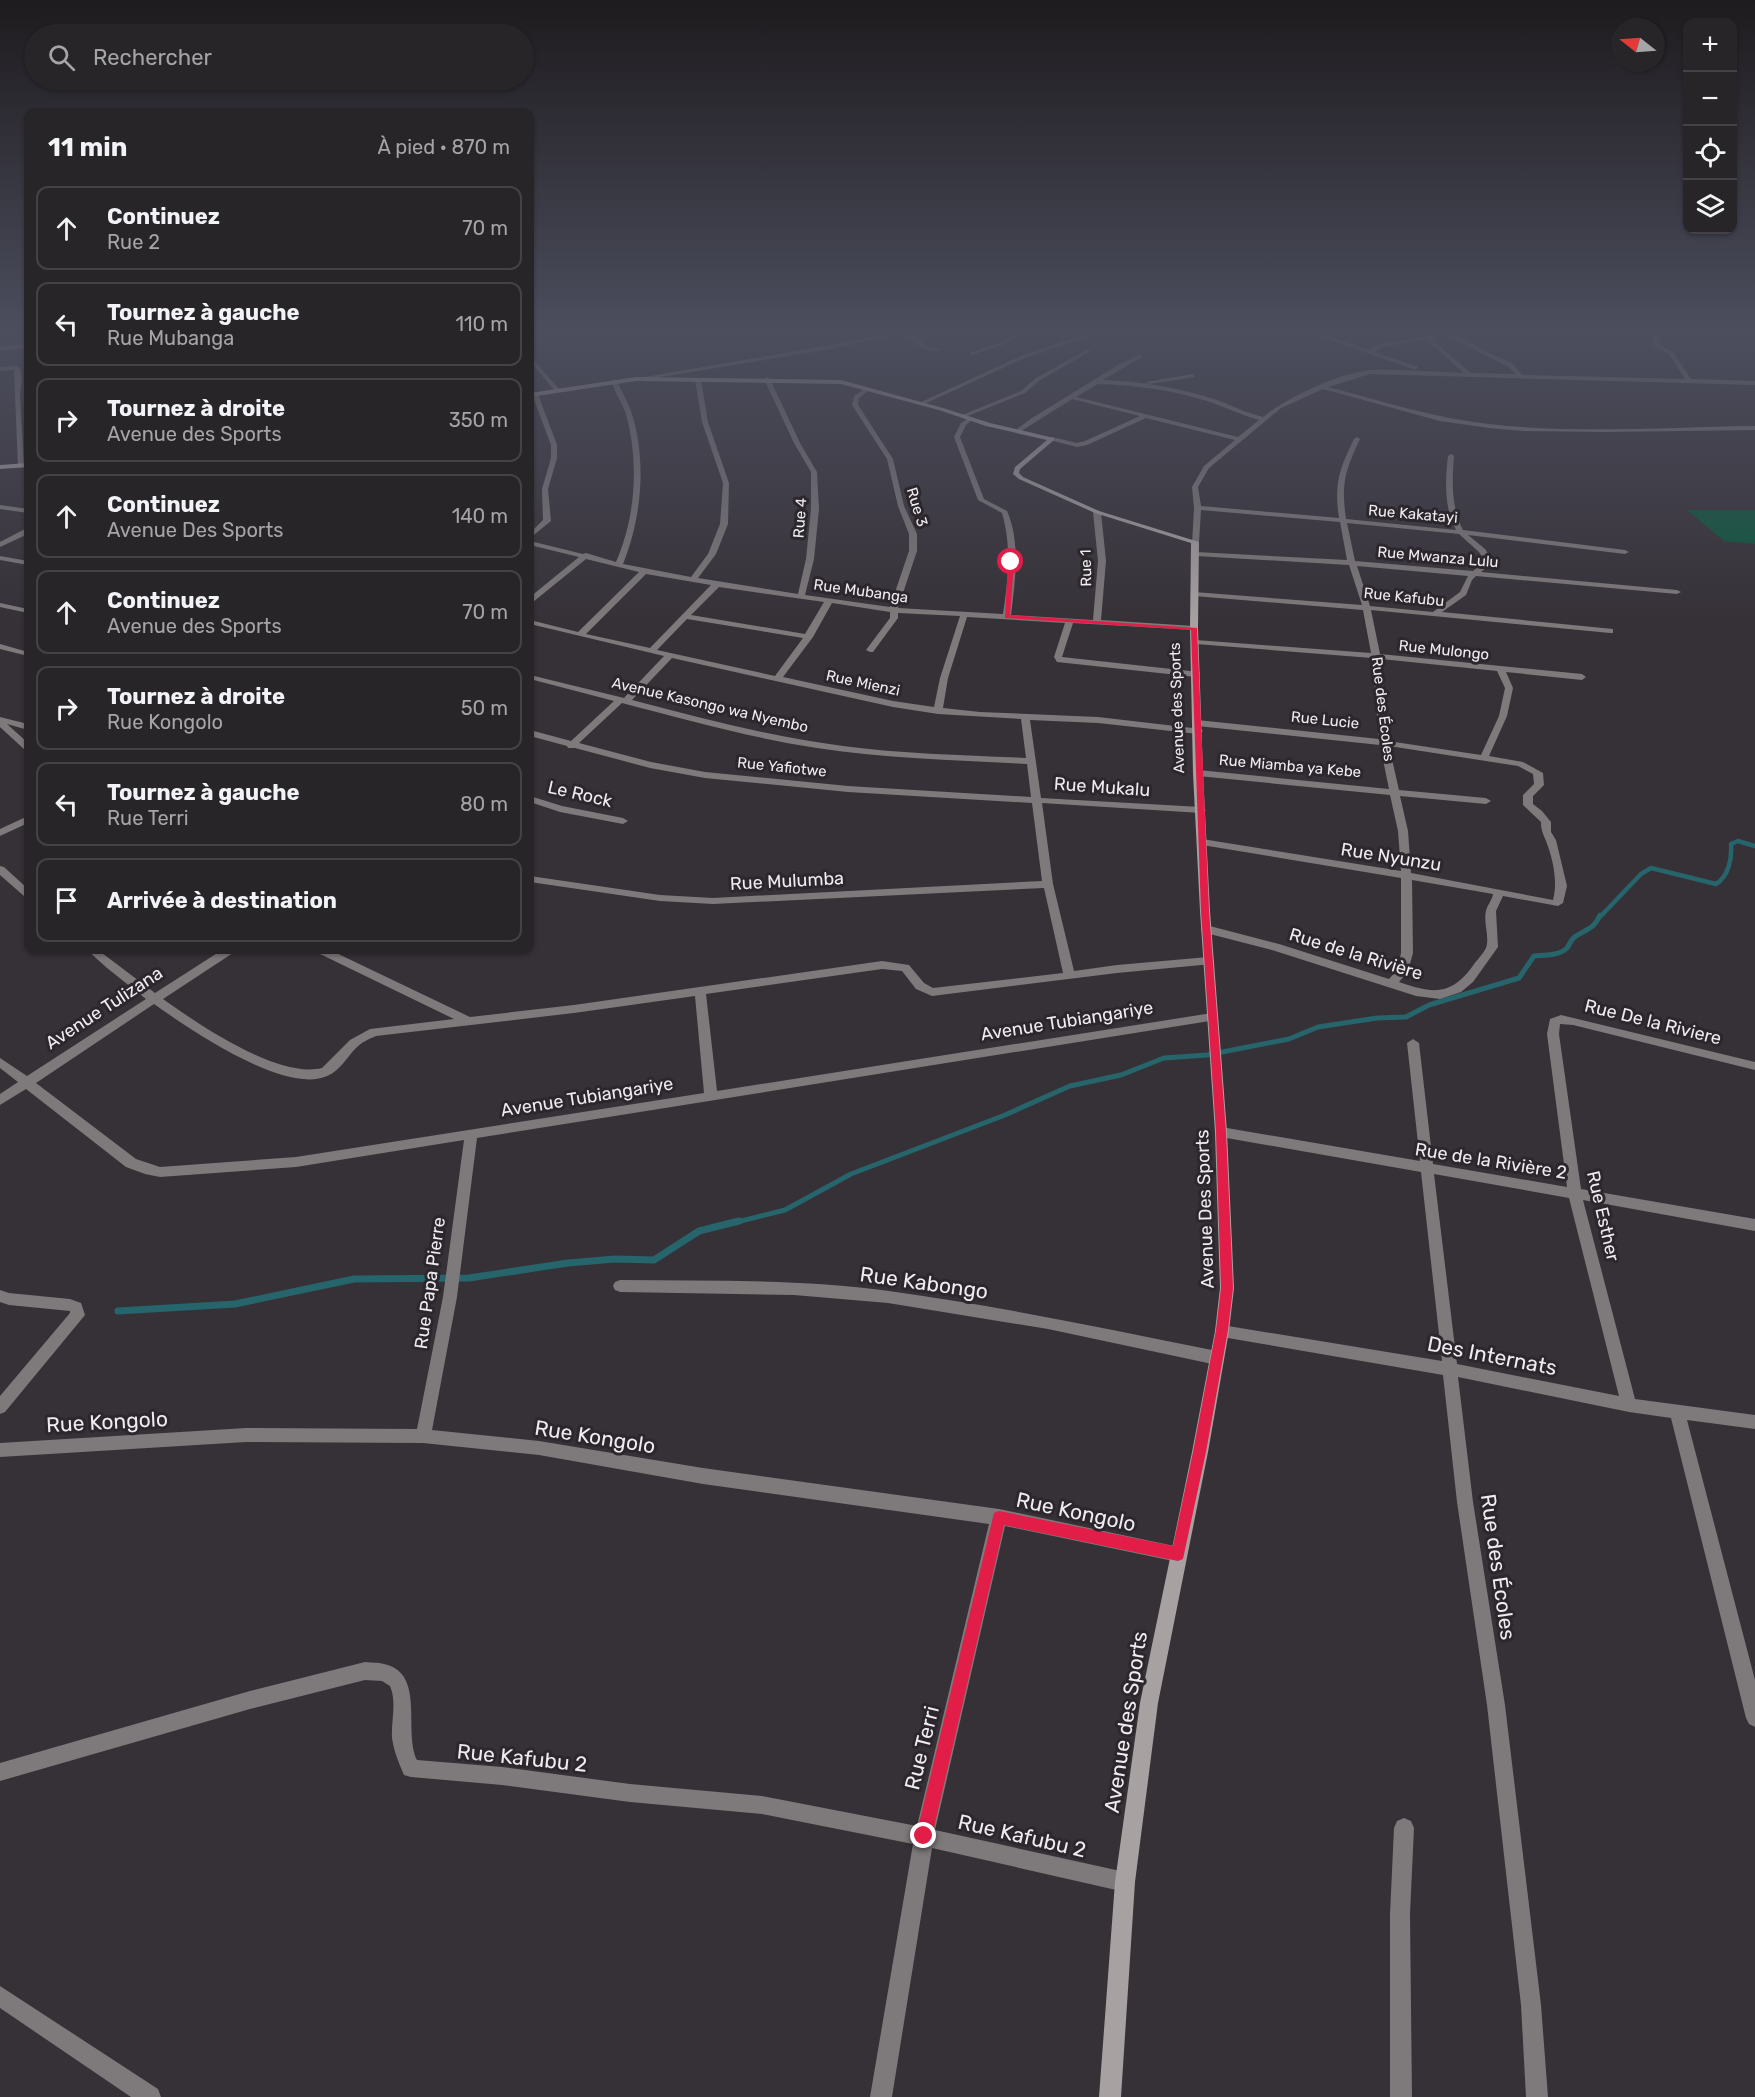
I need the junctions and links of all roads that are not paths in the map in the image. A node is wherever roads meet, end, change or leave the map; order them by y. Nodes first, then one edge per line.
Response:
1 (21, 427) edge
2 (546, 427) edge
3 (631, 427) edge
4 (707, 427) edge
5 (789, 427) edge
6 (869, 427) edge
7 (962, 427) edge
8 (999, 427) edge
9 (1024, 427) edge
10 (1122, 427) edge
11 (1186, 427) edge
12 (1253, 427) edge
13 (1504, 427) edge
14 (1755, 428) edge
15 (1016, 432) junction
16 (1238, 439) junction
17 (1358, 439) dead end
18 (1052, 440) junction
19 (24, 456) edge
20 (1451, 456) dead end
21 (24, 465) edge
22 (0, 467) edge
23 (0, 507) edge
24 (1198, 508) junction
25 (24, 511) edge
26 (1097, 512) junction
27 (1342, 521) junction
28 (1460, 531) junction
29 (534, 532) edge
30 (24, 533) edge
31 (1196, 542) junction
32 (534, 544) edge
33 (0, 545) edge
34 (1625, 552) dead end
35 (1196, 554) junction
36 (586, 555) junction
37 (0, 558) edge
38 (24, 562) edge
39 (1352, 563) junction
40 (620, 564) junction
41 (644, 571) junction
42 (1473, 574) junction
43 (693, 579) junction
44 (717, 584) junction
45 (1677, 592) dead end
46 (1194, 594) junction
47 (534, 597) edge
48 (801, 597) junction
49 (830, 601) junction
50 (0, 605) edge
51 (1366, 607) junction
52 (24, 610) edge
53 (892, 610) junction
54 (1435, 614) junction
55 (964, 615) junction
56 (686, 616) junction
57 (1007, 617) junction
58 (1069, 622) junction
59 (534, 623) edge
60 (1097, 623) junction
61 (1194, 628) junction
62 (1610, 631) dead end
63 (580, 635) junction
64 (809, 637) junction
65 (1196, 642) junction
66 (0, 646) edge
67 (652, 649) junction
68 (870, 650) dead end
69 (24, 653) edge
70 (671, 654) junction
71 (1376, 657) junction
72 (1501, 670) junction
73 (1196, 674) junction
74 (1582, 677) dead end
75 (534, 678) edge
76 (778, 678) junction
77 (623, 701) junction
78 (938, 711) junction
79 (1025, 718) junction
80 (0, 721) edge
81 (24, 726) edge
82 (1197, 727) junction
83 (13, 732) junction
84 (534, 734) edge
85 (0, 738) edge
86 (1384, 743) junction
87 (24, 744) edge
88 (571, 746) junction
89 (1484, 758) junction
90 (1030, 761) junction
91 (1198, 773) junction
92 (1396, 791) junction
93 (1036, 799) junction
94 (534, 800) edge
95 (1486, 801) dead end
96 (1201, 810) junction
97 (24, 821) edge
98 (623, 821) dead end
99 (0, 833) edge
100 (1202, 842) junction
101 (0, 869) edge
102 (1406, 876) junction
103 (534, 880) edge
104 (1048, 884) junction
105 (1562, 886) joint
106 (24, 890) edge
107 (1498, 893) junction
108 (1206, 929) junction
109 (97, 954) edge
110 (223, 954) edge
111 (330, 954) edge
112 (1208, 961) junction
113 (1069, 976) junction
114 (1392, 983) junction
115 (700, 992) junction
116 (155, 998) junction
117 (1212, 1017) junction
118 (470, 1022) junction
119 (1553, 1034) joint
120 (1413, 1043) dead end
121 (1214, 1052) joint
122 (0, 1062) edge
123 (1755, 1066) edge
124 (24, 1083) junction
125 (711, 1096) junction
126 (0, 1100) edge
127 (1221, 1132) junction
128 (471, 1134) junction
129 (1428, 1170) junction
130 (1575, 1194) junction
131 (1755, 1225) edge
132 (620, 1286) dead end
133 (0, 1296) edge
134 (1222, 1330) junction
135 (1217, 1358) junction
136 (1450, 1369) junction
137 (1629, 1405) junction
138 (0, 1407) edge
139 (1677, 1412) junction
140 (1755, 1422) edge
141 (423, 1437) junction
142 (0, 1449) edge
143 (999, 1517) junction
144 (1178, 1554) junction
145 (1755, 1718) edge
146 (0, 1772) edge
147 (1404, 1828) dead end
148 (924, 1836) junction
149 (1125, 1882) junction
150 (0, 1996) edge
151 (150, 2097) edge
152 (881, 2097) edge
153 (1110, 2097) edge
154 (1401, 2097) edge
155 (1537, 2097) edge

1 - 19 street
2 - 29 street
3 - 40 street
4 - 43 street
5 - 48 street, Rue 4
6 - 53 street, Rue 3
7 - 57 street
8 - 15 street
9 - 15 street
10 - 18 street
11 - 16 street
12 - 16 street, Avenue des Sports
13 - 14 street
15 - 18 street
16 - 24 street, Avenue des Sports
17 - 27 street, Rue des Écoles
18 - 26 street
20 - 28 street
21 - 22 street
23 - 25 street
24 - 27 street, Rue Kakatayi
24 - 31 street, Avenue des Sports
26 - 31 street
26 - 60 street, Rue 1
27 - 28 street, Rue Kakatayi
27 - 39 street, Rue des Écoles
28 - 34 street, Rue Kakatayi
28 - 42 street
30 - 33 street
31 - 35 street, Avenue des Sports
32 - 36 street, Rue Mubanga
35 - 39 street, Rue Mwanza Lulu
35 - 46 street, Avenue des Sports
36 - 40 street, Rue Mubanga
36 - 47 street
37 - 38 street
39 - 42 street, Rue Mwanza Lulu
39 - 51 street, Rue des Écoles
40 - 41 street, Rue Mubanga
41 - 43 street, Rue Mubanga
41 - 63 street
42 - 45 street, Rue Mwanza Lulu
42 - 54 street
43 - 44 street, Rue Mubanga
44 - 48 street, Rue Mubanga
44 - 56 street
46 - 51 street, Rue Kafubu
46 - 61 street, Avenue des Sports
48 - 49 street, Rue Mubanga
49 - 53 street, Rue Mubanga
49 - 64 street
50 - 52 street
51 - 54 street, Rue Kafubu
51 - 71 street, Rue des Écoles
53 - 55 street, Rue Mubanga
53 - 68 street
54 - 62 street, Rue Kafubu
55 - 57 street, Rue Mubanga
55 - 78 street
56 - 64 street
56 - 67 street
57 - 58 street, Rue Mubanga
58 - 60 street, Rue Mubanga
58 - 73 street
59 - 63 street, Rue Mienzi
60 - 61 street, Rue Mubanga
61 - 65 street, Avenue des Sports
63 - 67 street, Rue Mienzi
64 - 76 street
65 - 71 street, Rue Mulongo
65 - 73 street, Avenue des Sports
66 - 69 street
67 - 70 street, Rue Mienzi
70 - 76 street, Rue Mienzi
70 - 77 street
71 - 72 street, Rue Mulongo
71 - 86 street, Rue des Écoles
72 - 74 street, Rue Mulongo
72 - 89 street
73 - 82 street, Avenue des Sports
75 - 77 street, Avenue Kasongo wa Nyembo
76 - 78 street, Rue Mienzi
77 - 88 street
77 - 90 street, Avenue Kasongo wa Nyembo
78 - 79 street, Rue Mienzi
79 - 82 street, Rue Mienzi
79 - 90 street
80 - 81 street
80 - 83 street
82 - 86 street, Rue Lucie
82 - 91 street, Avenue des Sports
83 - 85 street
83 - 87 street
84 - 88 street, Rue Yafiotwe
86 - 89 street, Rue Lucie
86 - 92 street, Rue des Écoles
88 - 93 street, Rue Yafiotwe
89 - 105 street, Rue Lucie
90 - 93 street
91 - 92 street, Rue Miamba ya Kebe
91 - 96 street, Avenue des Sports
92 - 95 street, Rue Miamba ya Kebe
92 - 102 street, Rue des Écoles
93 - 96 street, Rue Mukalu
93 - 104 street
94 - 98 street, Le Rock
96 - 100 street, Avenue des Sports
97 - 99 street
100 - 102 street, Rue Nyunzu
100 - 108 street, Avenue des Sports
101 - 106 street
102 - 107 street, Rue Nyunzu
102 - 114 street, Rue des Écoles
103 - 104 street, Rue Mulumba
104 - 113 street
105 - 107 street, Rue Nyunzu
107 - 114 street, Rue de la Rivière
108 - 112 street, Avenue des Sports
108 - 114 street, Rue de la Rivière
109 - 116 street
110 - 116 street, Avenue Tulizana
111 - 118 street
112 - 113 street
112 - 117 street, Avenue des Sports
113 - 115 street
115 - 118 street
115 - 125 street
116 - 118 street
116 - 124 street, Avenue Tulizana
117 - 121 street, Avenue des Sports
117 - 125 street, Avenue Tubiangariye
119 - 123 street, Rue De la Riviere
119 - 130 street, Rue Esther
120 - 129 street, Rue des Écoles
121 - 127 street, Avenue Des Sports
122 - 124 street, Avenue Tubiangariye
124 - 126 street, Avenue Tulizana
124 - 128 street, Avenue Tubiangariye
125 - 128 street, Avenue Tubiangariye
127 - 129 street, Rue de la Rivière 2
127 - 134 street, Avenue Des Sports
128 - 141 street, Rue Papa Pierre
129 - 130 street, Rue de la Rivière 2
129 - 136 street, Rue des Écoles
130 - 131 street, Rue de la Rivière 2
130 - 137 street, Rue Esther
132 - 135 street, Rue Kabongo
133 - 138 street
134 - 135 street, Avenue Des Sports
134 - 136 street, Des Internats
135 - 144 street, Avenue des Sports
136 - 137 street, Des Internats
136 - 155 street, Rue des Écoles
137 - 139 street, Des Internats
139 - 140 street, Des Internats
139 - 145 street
141 - 142 street, Rue Kongolo
141 - 143 street, Rue Kongolo
143 - 144 street, Rue Kongolo
143 - 148 street, Rue Terri
144 - 149 street, Avenue des Sports
146 - 148 street, Rue Kafubu 2
147 - 154 street
148 - 149 street, Rue Kafubu 2
148 - 152 street, Rue Terri
149 - 153 street, Avenue des Sports
150 - 151 street

